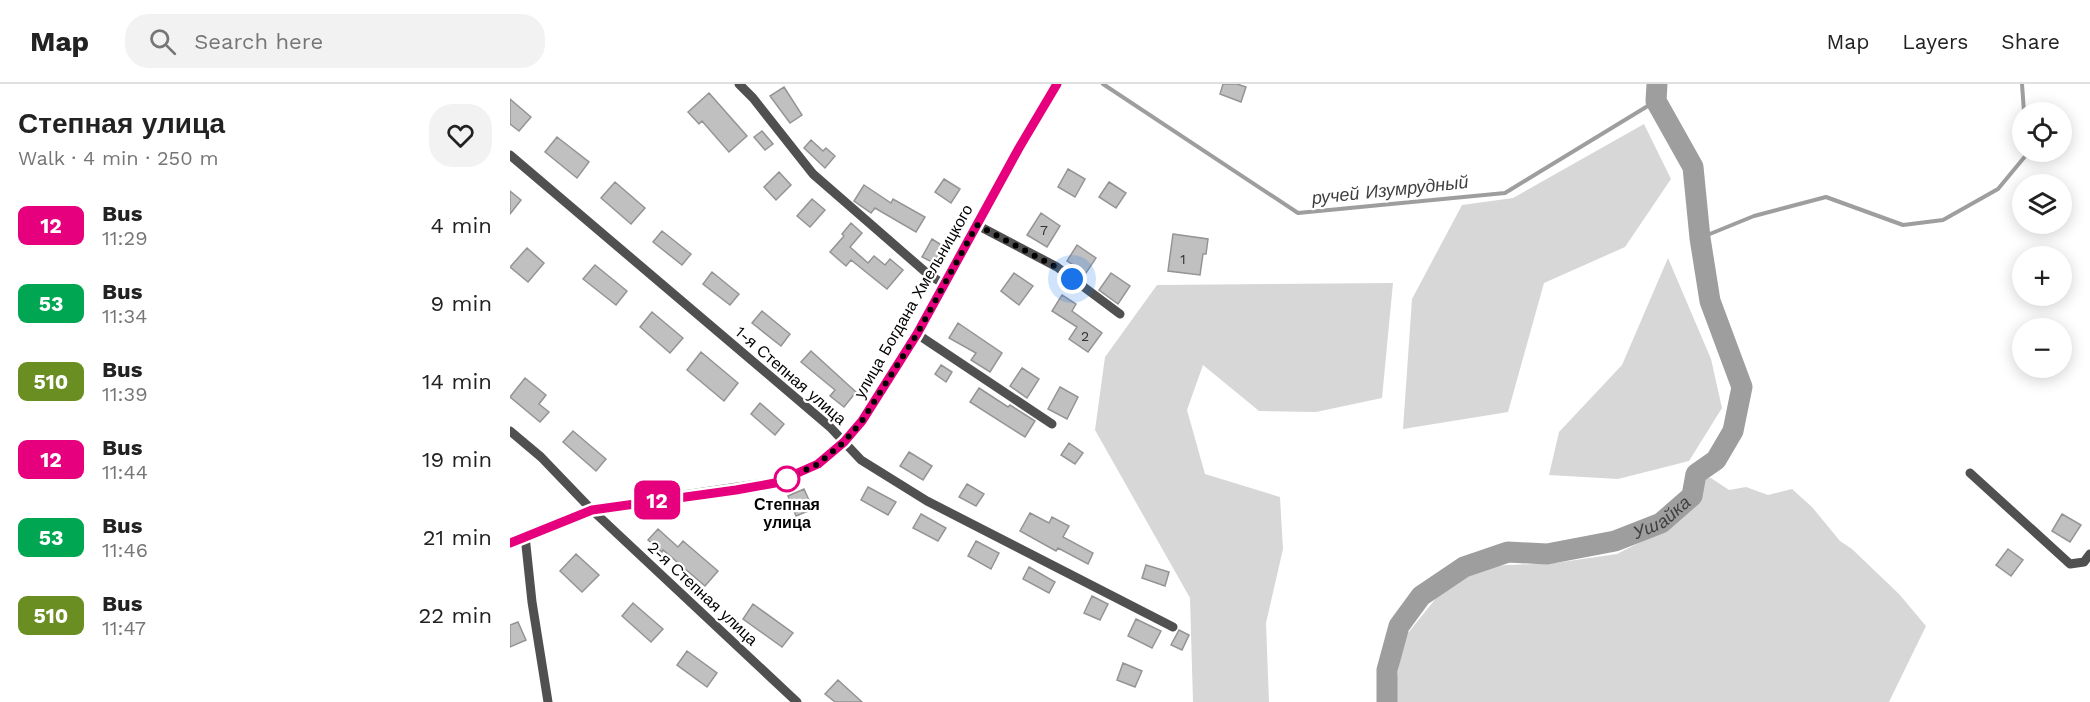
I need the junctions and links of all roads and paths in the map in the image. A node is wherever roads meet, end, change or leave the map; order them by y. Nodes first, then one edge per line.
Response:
1 (739, 84) edge
2 (1057, 84) edge
3 (510, 155) edge
4 (977, 225) junction
5 (944, 284) junction
6 (1120, 314) dead end
7 (917, 334) junction
8 (1052, 424) dead end
9 (510, 431) edge
10 (844, 442) junction
11 (1970, 472) dead end
12 (592, 510) junction
13 (525, 536) junction
14 (510, 543) edge
15 (2090, 554) edge
16 (1173, 627) dead end
17 (548, 702) edge
18 (797, 702) edge

1 - 5 street
2 - 4 street, улица Богдана Хмельницкого
3 - 10 street, 1-я Степная улица
4 - 5 street, улица Богдана Хмельницкого
4 - 6 street
5 - 7 street, улица Богдана Хмельницкого
7 - 8 street
7 - 10 street, улица Богдана Хмельницкого
9 - 12 street, 2-я Степная улица
10 - 12 street, улица Богдана Хмельницкого
10 - 16 street, 1-я Степная улица
11 - 15 street
12 - 13 street, улица Богдана Хмельницкого
12 - 18 street, 2-я Степная улица
13 - 14 street, улица Богдана Хмельницкого
13 - 17 street

